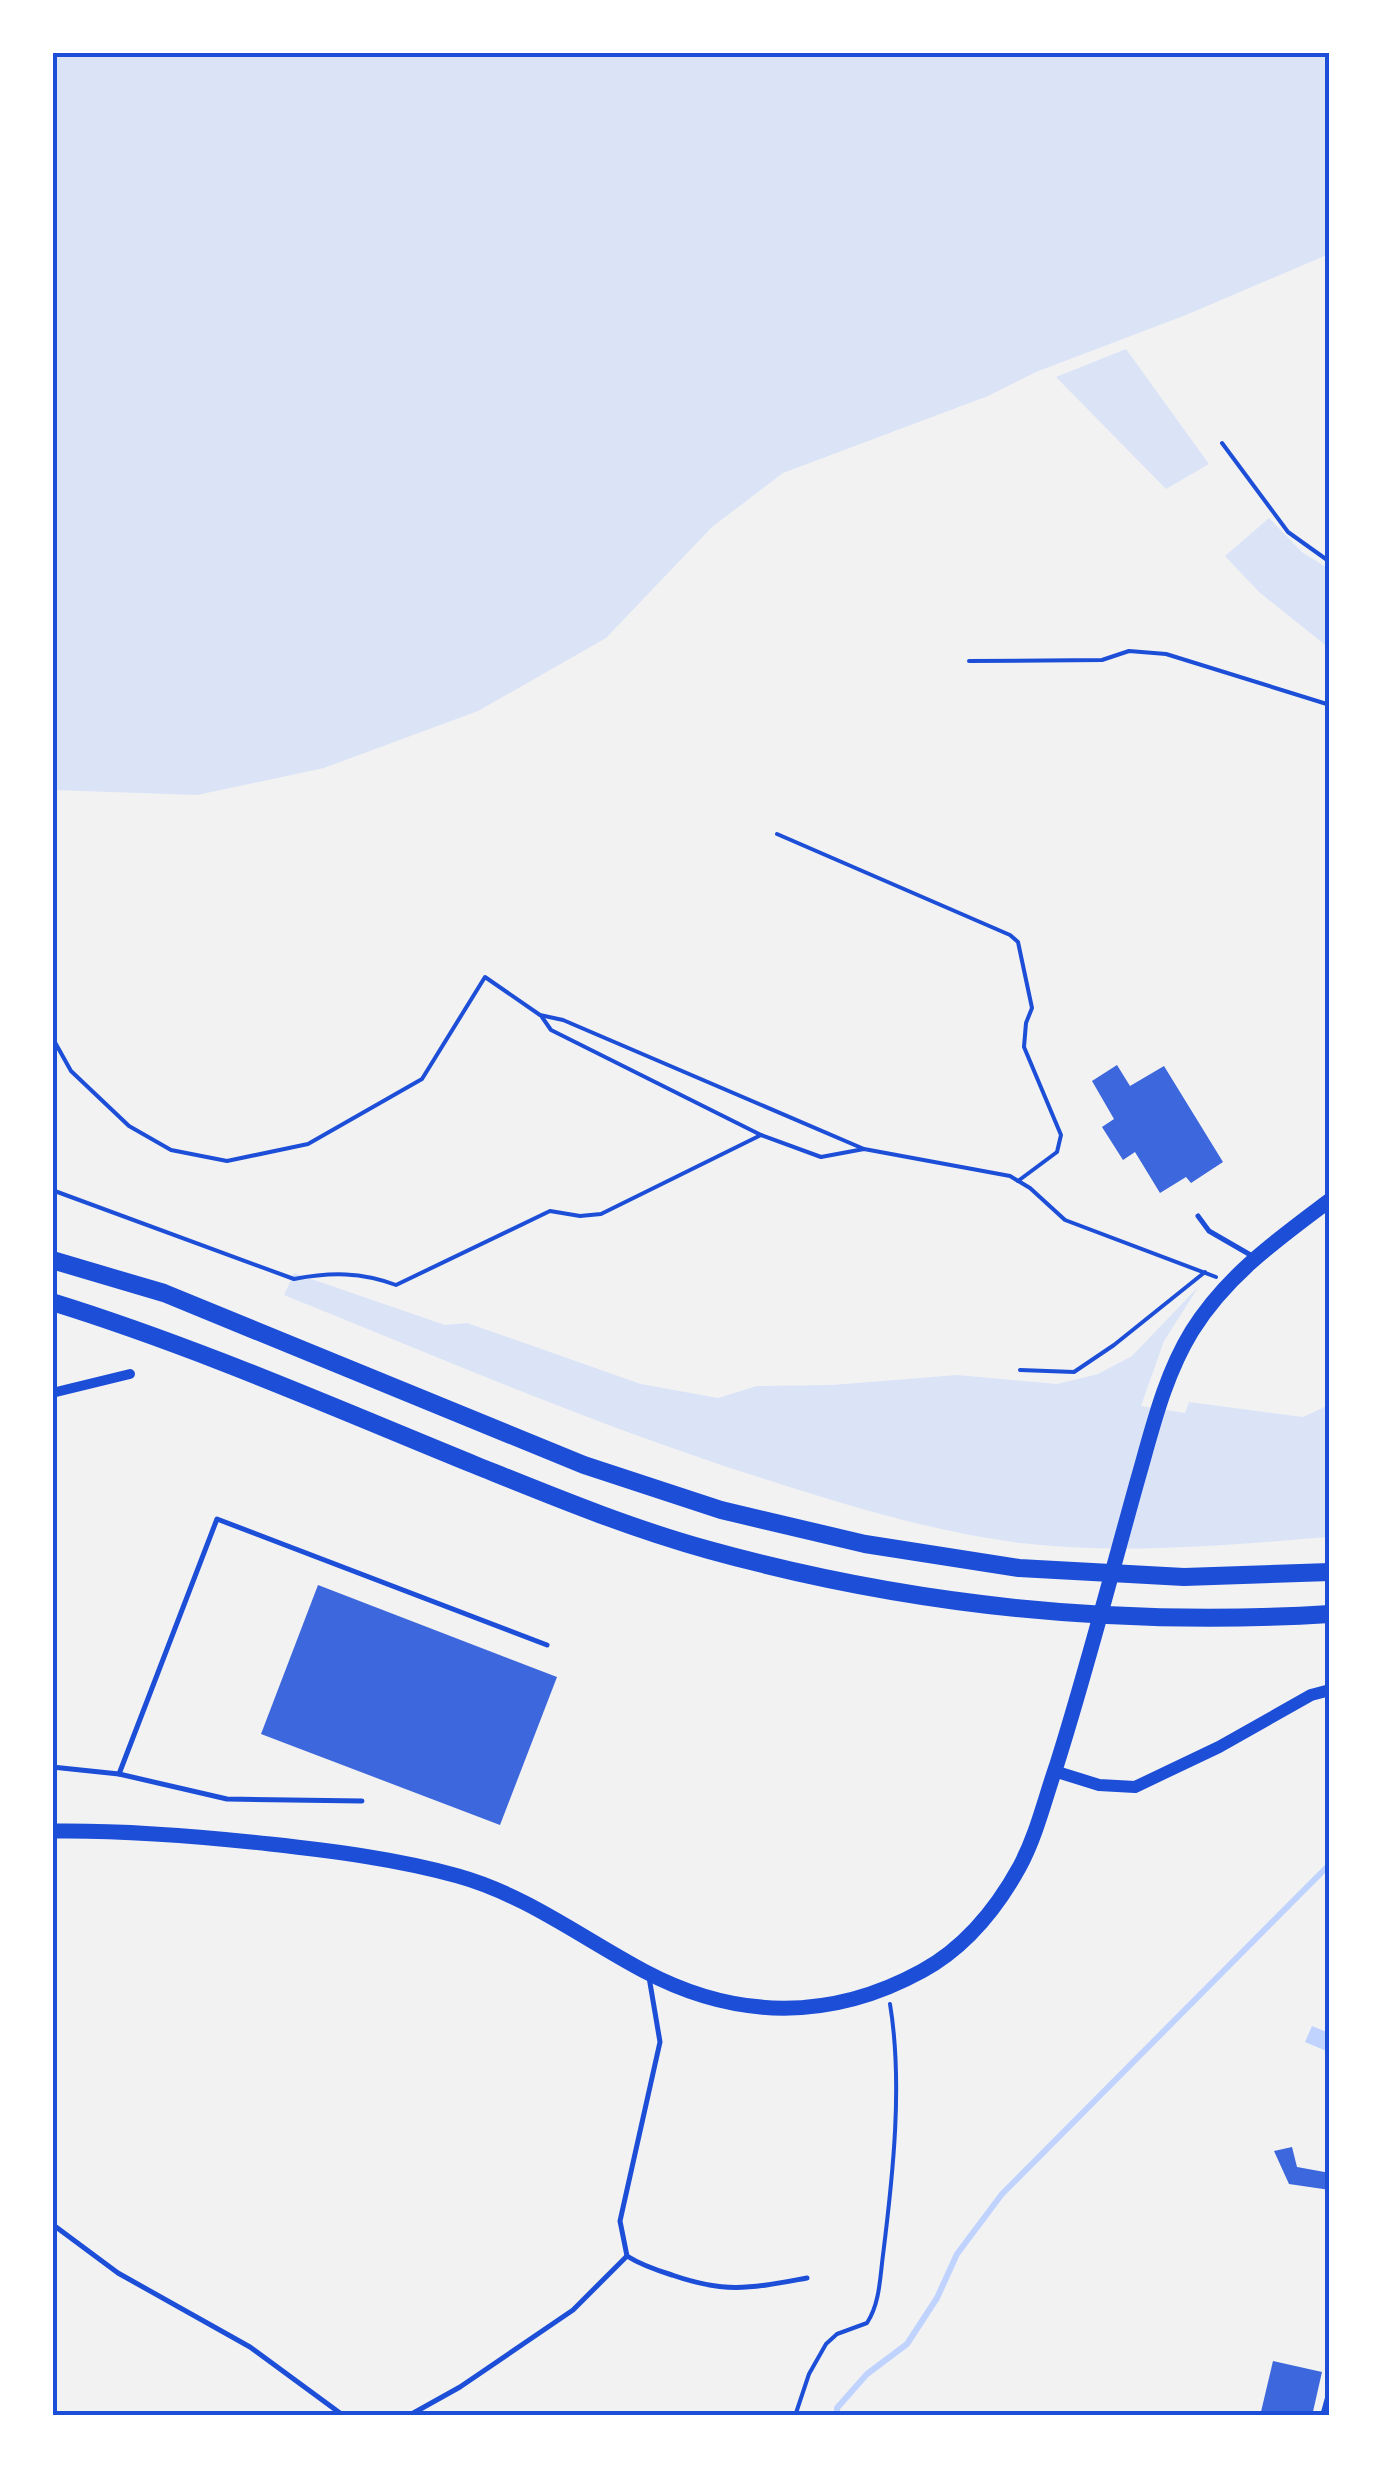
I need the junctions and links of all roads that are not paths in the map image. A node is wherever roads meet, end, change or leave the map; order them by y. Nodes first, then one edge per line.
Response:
1 (1330, 1200) edge
2 (1198, 1216) dead end
3 (1254, 1257) junction
4 (52, 1260) edge
5 (52, 1302) edge
6 (130, 1374) dead end
7 (52, 1393) edge
8 (1330, 1572) edge
9 (1330, 1614) edge
10 (547, 1644) dead end
11 (1330, 1690) edge
12 (52, 1767) edge
13 (1054, 1771) junction
14 (119, 1774) junction
15 (362, 1801) dead end
16 (52, 1832) edge
17 (648, 1974) junction
18 (52, 2224) edge
19 (627, 2256) junction
20 (807, 2278) dead end
21 (1330, 2398) edge
22 (344, 2416) edge
23 (408, 2416) edge
24 (1325, 2416) edge

1 - 3 main road
2 - 3 lane
3 - 13 main road
4 - 8 highway
5 - 9 highway
6 - 7 street
10 - 14 lane
11 - 13 street
12 - 14 lane
13 - 17 main road
14 - 15 lane
16 - 17 main road
17 - 19 lane
18 - 22 lane
19 - 20 lane
19 - 23 lane
21 - 24 street

